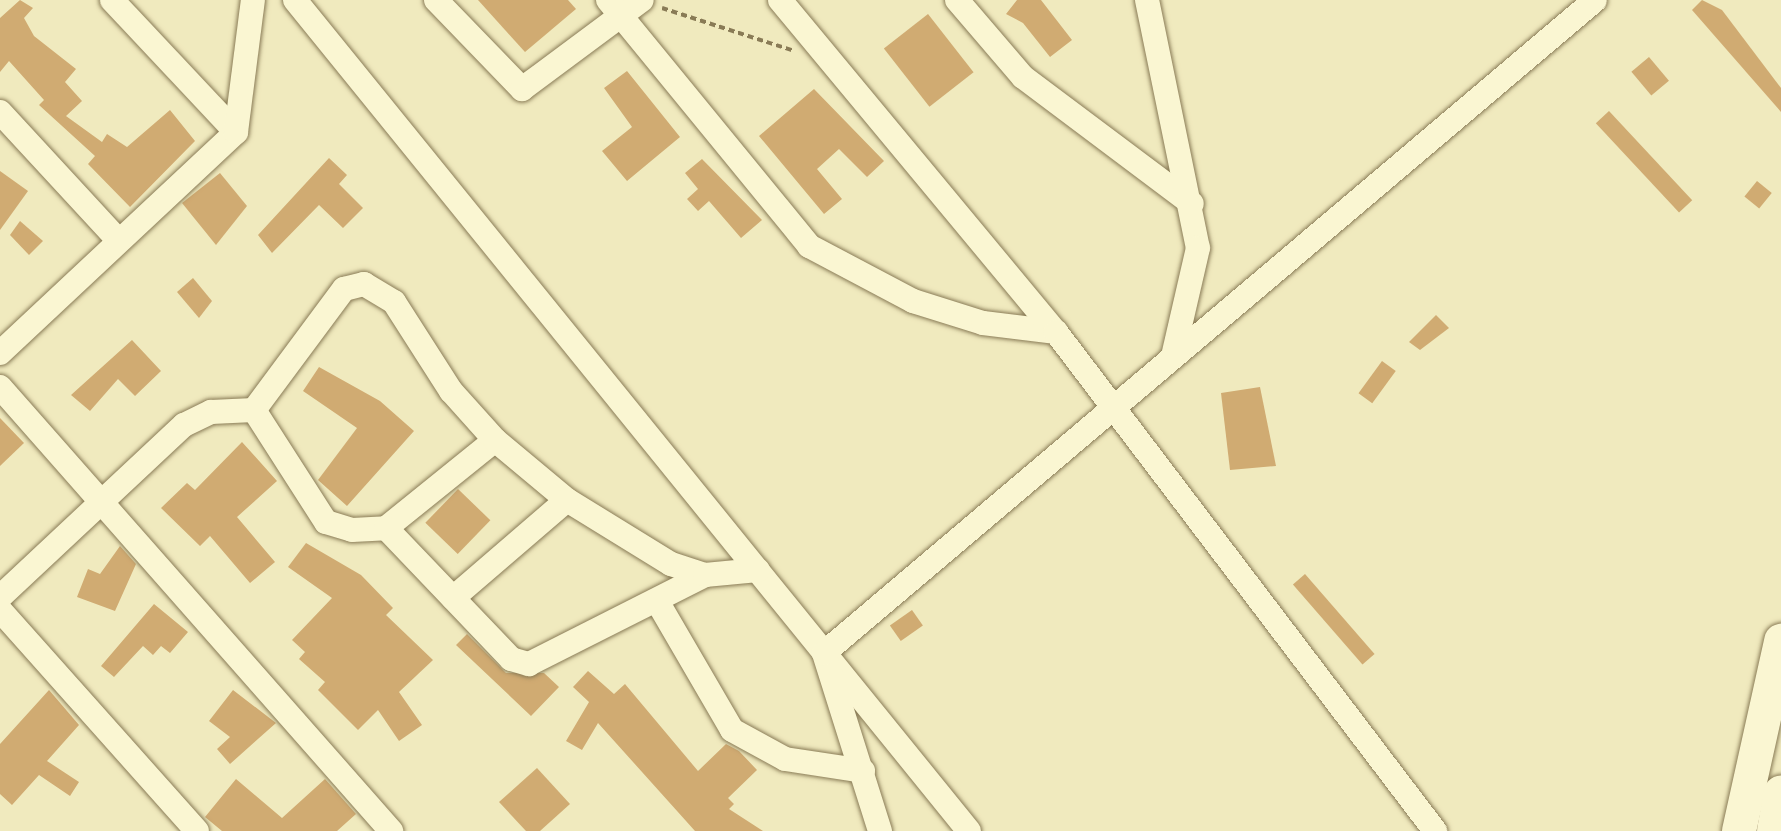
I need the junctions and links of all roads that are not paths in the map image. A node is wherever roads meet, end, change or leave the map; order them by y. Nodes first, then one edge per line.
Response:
1 (112, 0) edge
2 (253, 0) edge
3 (295, 0) edge
4 (436, 0) edge
5 (780, 0) edge
6 (957, 0) edge
7 (1147, 0) edge
8 (1595, 0) edge
9 (628, 4) edge
10 (0, 112) edge
11 (236, 132) junction
12 (1192, 204) junction
13 (118, 240) junction
14 (1056, 332) junction
15 (0, 353) edge
16 (1173, 356) junction
17 (0, 387) edge
18 (254, 410) junction
19 (1112, 411) junction
20 (495, 440) junction
21 (567, 500) junction
22 (103, 503) junction
23 (386, 528) junction
24 (758, 570) junction
25 (705, 575) junction
26 (0, 597) edge
27 (453, 598) junction
28 (657, 601) junction
29 (0, 610) edge
30 (1781, 641) edge
31 (824, 653) junction
32 (863, 771) junction
33 (1781, 793) edge
34 (197, 831) edge
35 (391, 831) edge
36 (880, 831) edge
37 (969, 831) edge
38 (1435, 831) edge
39 (1739, 831) edge
40 (1774, 831) edge

1 - 11 street
2 - 11 street
3 - 24 street
4 - 9 street
5 - 14 street
6 - 12 street
7 - 12 street
8 - 16 street
9 - 14 street
10 - 13 street
11 - 13 street
12 - 16 street
13 - 15 street
14 - 19 street
16 - 19 street
17 - 22 street
18 - 20 street
18 - 22 street
18 - 23 street
19 - 31 street
19 - 38 street
20 - 21 street
20 - 23 street
21 - 25 street
21 - 27 street
22 - 26 street
22 - 35 street
23 - 27 street
24 - 25 street
24 - 31 street
25 - 28 street
27 - 28 street
28 - 32 street
29 - 34 street
30 - 39 main road
31 - 32 street
31 - 37 street
32 - 36 street
33 - 40 main road

